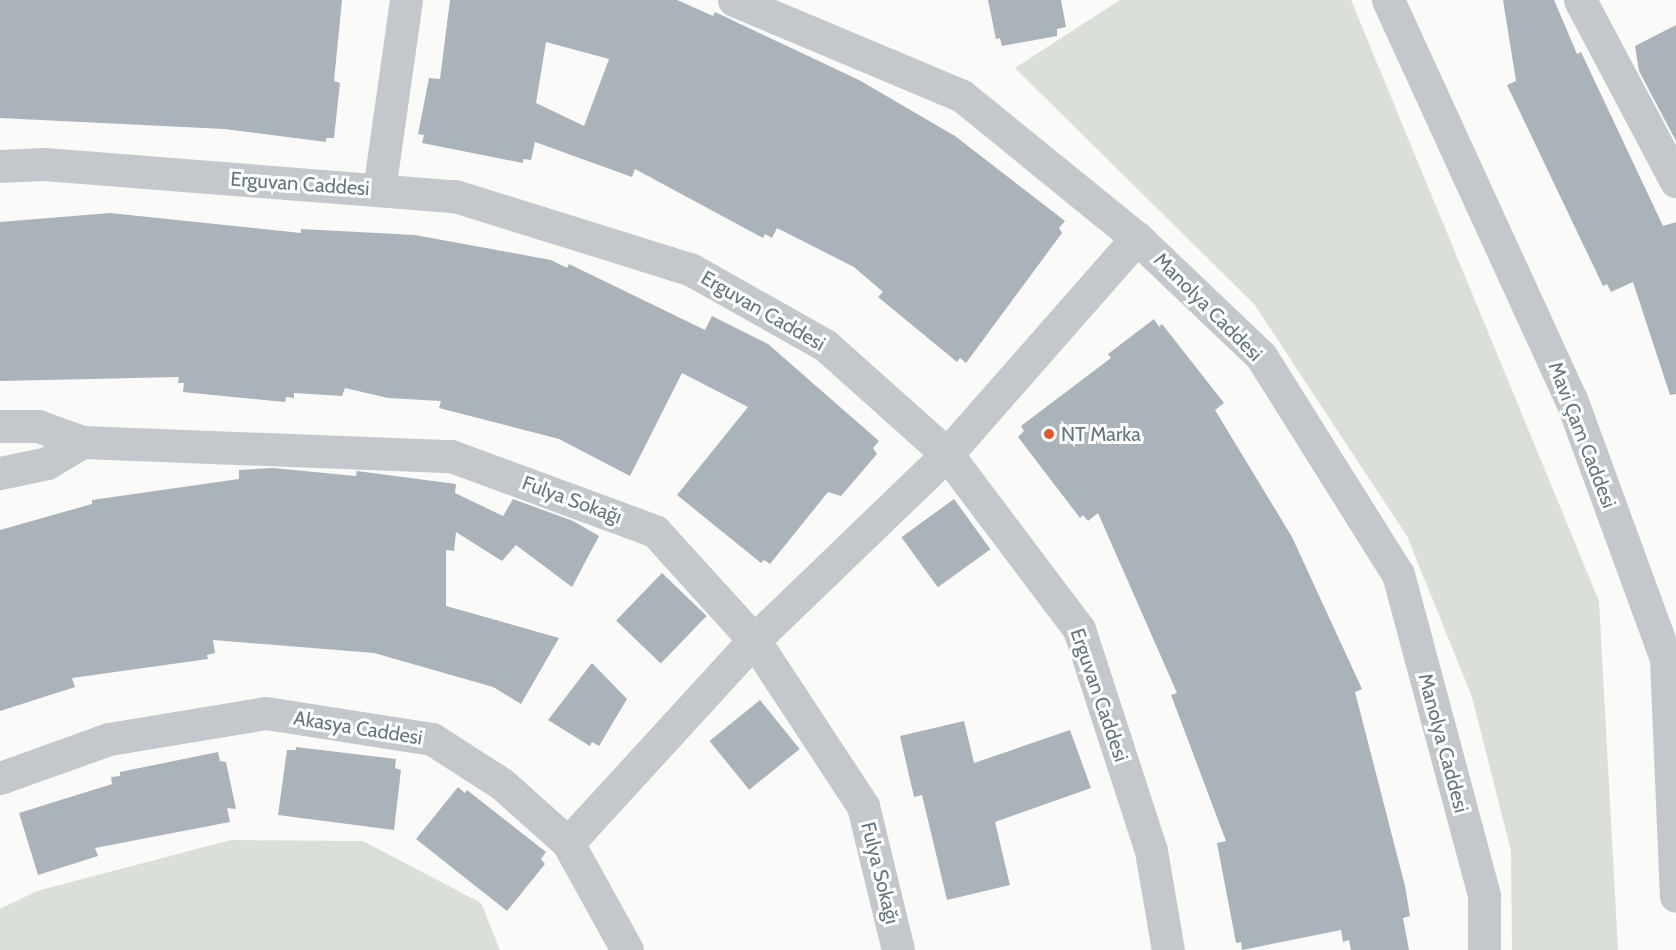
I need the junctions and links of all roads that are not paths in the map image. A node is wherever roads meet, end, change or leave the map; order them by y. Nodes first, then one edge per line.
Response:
1 (406, 0) edge
2 (734, 0) edge
3 (1388, 0) edge
4 (1580, 0) edge
5 (0, 166) edge
6 (1676, 181) edge
7 (379, 190) junction
8 (1137, 238) junction
9 (0, 426) edge
10 (82, 442) junction
11 (947, 454) junction
12 (0, 473) edge
13 (754, 640) junction
14 (0, 778) edge
15 (567, 843) junction
16 (1676, 896) edge
17 (627, 950) edge
18 (898, 950) edge
19 (1168, 950) edge
20 (1484, 950) edge

1 - 7 street
2 - 8 street, Manolya Caddesi
3 - 16 street, Mavi Çam Caddesi
4 - 6 street
5 - 7 street, Erguvan Caddesi
7 - 11 street, Erguvan Caddesi
8 - 11 street
8 - 20 street, Manolya Caddesi
9 - 10 street, Fulya Sokağı
10 - 12 street
10 - 13 street, Fulya Sokağı
11 - 13 street
11 - 19 street, Erguvan Caddesi
13 - 15 street
13 - 18 street, Fulya Sokağı
14 - 15 street, Akasya Caddesi
15 - 17 street, Akasya Caddesi

